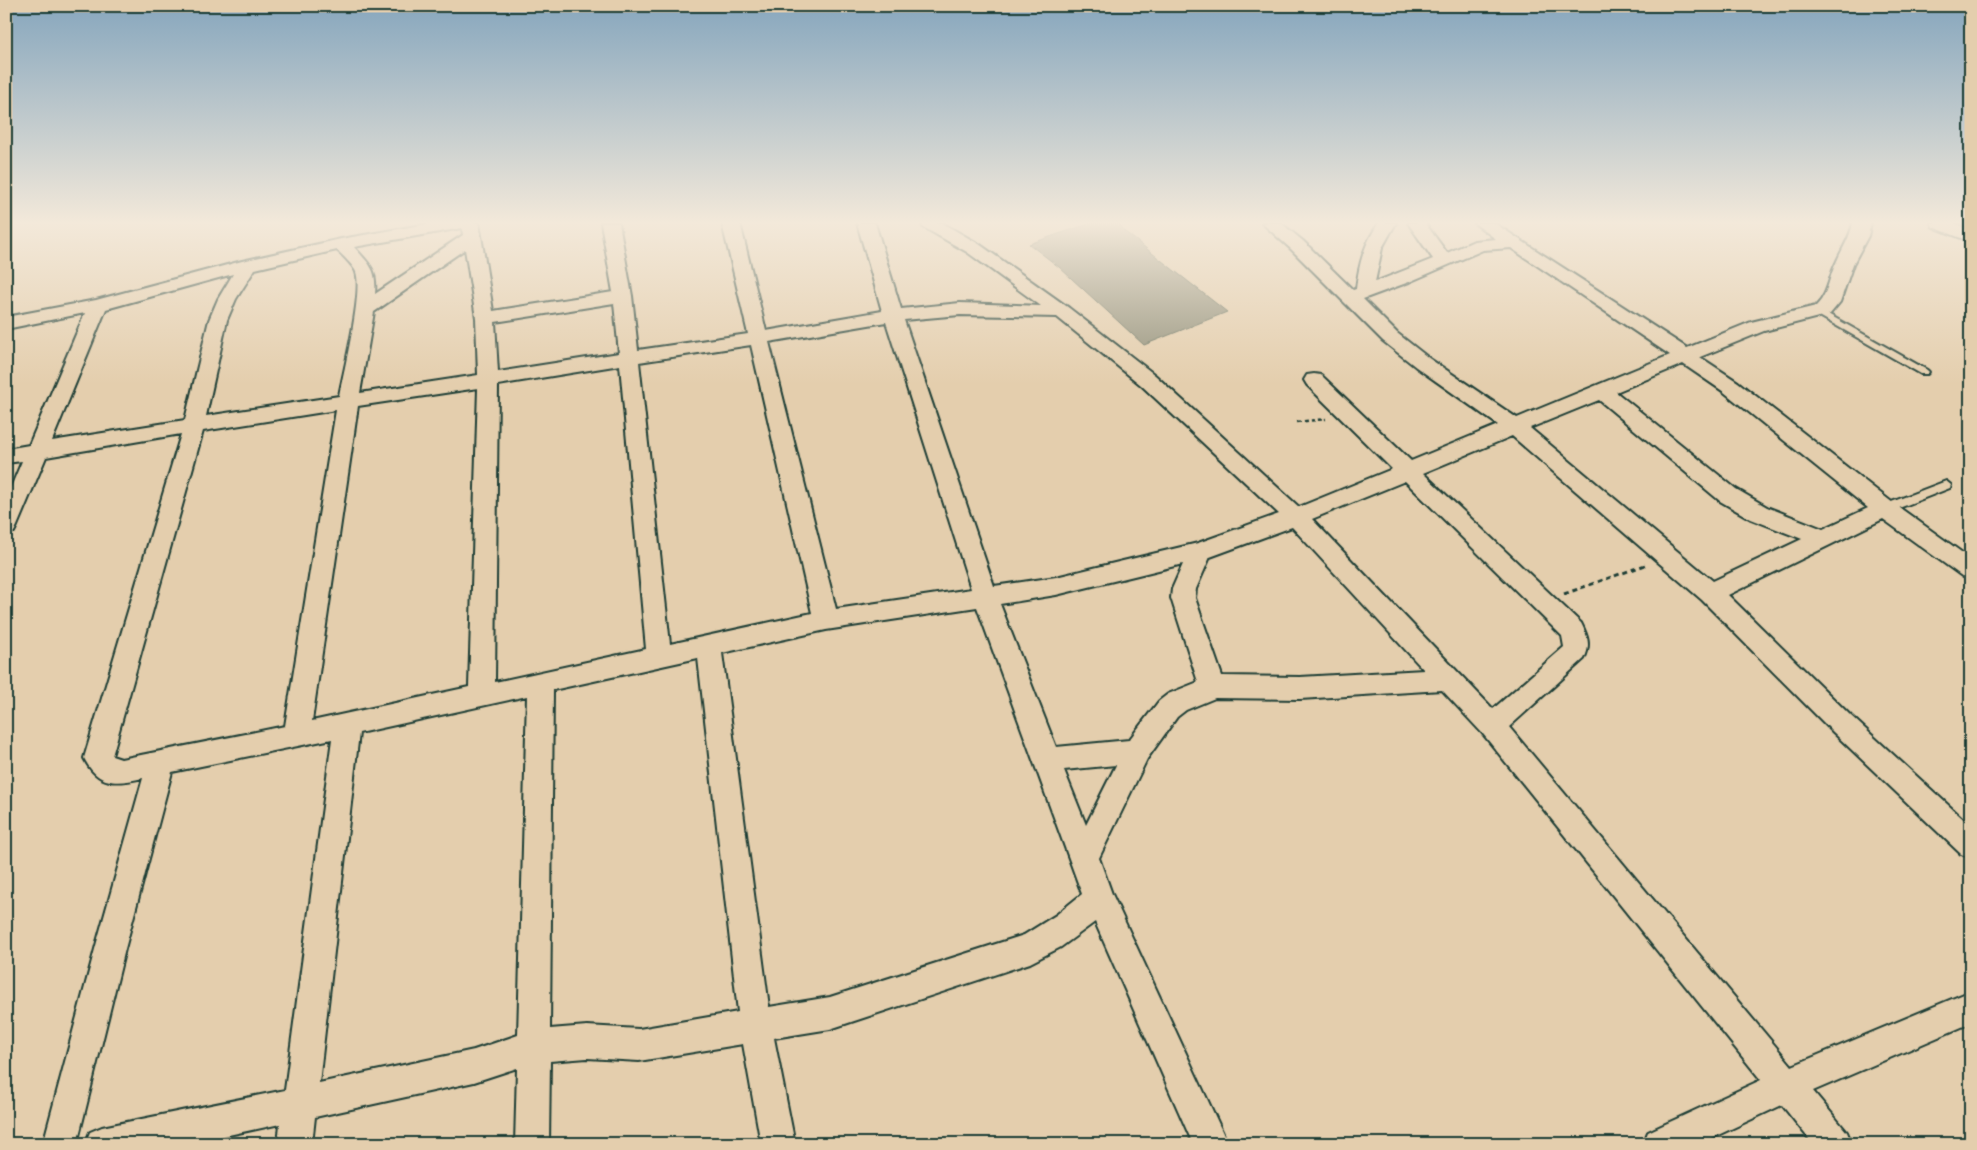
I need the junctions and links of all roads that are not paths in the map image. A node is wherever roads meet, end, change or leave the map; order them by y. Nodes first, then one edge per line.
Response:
1 (205, 277) edge
2 (241, 277) edge
3 (367, 277) edge
4 (412, 277) edge
5 (478, 277) edge
6 (620, 277) edge
7 (744, 277) edge
8 (881, 277) edge
9 (1013, 277) edge
10 (1335, 277) edge
11 (1363, 277) edge
12 (1403, 277) edge
13 (1566, 277) edge
14 (1840, 277) edge
15 (1357, 295) junction
16 (623, 296) junction
17 (98, 306) junction
18 (365, 310) junction
19 (1062, 312) junction
20 (1819, 312) junction
21 (892, 315) junction
22 (485, 318) junction
23 (6, 323) edge
24 (758, 338) junction
25 (630, 357) junction
26 (1687, 357) junction
27 (1924, 372) dead end
28 (488, 380) junction
29 (1314, 380) dead end
30 (1601, 391) junction
31 (348, 402) junction
32 (194, 425) junction
33 (1514, 426) junction
34 (37, 451) junction
35 (6, 456) edge
36 (1406, 471) junction
37 (1946, 485) dead end
38 (1885, 509) junction
39 (1296, 517) junction
40 (6, 526) edge
41 (1826, 539) junction
42 (1201, 551) junction
43 (1971, 571) edge
44 (1711, 593) junction
45 (985, 596) junction
46 (826, 620) junction
47 (709, 647) junction
48 (660, 657) junction
49 (1448, 679) junction
50 (540, 684) junction
51 (1213, 687) junction
52 (482, 696) junction
53 (347, 725) junction
54 (1492, 726) junction
55 (296, 735) junction
56 (1137, 751) junction
57 (1047, 760) junction
58 (161, 764) junction
59 (1971, 845) edge
60 (1084, 858) junction
61 (1099, 898) junction
62 (1971, 1007) edge
63 (756, 1027) junction
64 (535, 1046) junction
65 (1788, 1085) junction
66 (300, 1104) junction
67 (60, 1144) edge
68 (102, 1144) edge
69 (295, 1144) edge
70 (532, 1144) edge
71 (778, 1144) edge
72 (1211, 1144) edge
73 (1660, 1144) edge
74 (1835, 1144) edge

1 - 17 street
2 - 32 street
3 - 18 street
4 - 18 street
5 - 22 street
6 - 16 street
7 - 24 street
8 - 21 street
9 - 19 street
10 - 15 street
11 - 15 street
12 - 15 street
13 - 26 street
14 - 20 street
15 - 33 street
16 - 22 street
16 - 25 street
17 - 23 street
17 - 34 street
18 - 31 street
19 - 21 street
19 - 39 street
20 - 26 street
20 - 27 lane
21 - 24 street
21 - 45 street
22 - 28 street
24 - 25 street
24 - 46 street
25 - 28 street
25 - 48 street
26 - 30 street
26 - 38 street
28 - 31 street
28 - 52 street
29 - 36 street
30 - 33 street
30 - 41 street
31 - 32 street
31 - 55 street
32 - 34 street
32 - 58 street
33 - 36 street
33 - 44 street
34 - 35 street
34 - 40 street
36 - 39 street
36 - 54 street
37 - 38 lane
38 - 41 street
38 - 43 street
39 - 42 street
39 - 49 street
41 - 44 street
42 - 45 street
42 - 51 street
44 - 59 street
45 - 46 street
45 - 57 street
46 - 47 street
47 - 48 street
47 - 63 street
48 - 50 street
49 - 51 street
49 - 54 street
50 - 52 street
50 - 64 street
51 - 56 street
52 - 53 street
53 - 55 street
53 - 66 street
54 - 65 street
55 - 58 street
56 - 57 street
56 - 60 street
57 - 60 street
58 - 67 street
60 - 61 street
61 - 63 street
61 - 72 street
62 - 65 street
63 - 64 street
63 - 71 street
64 - 66 street
64 - 70 street
65 - 73 street
65 - 74 street
66 - 68 street
66 - 69 street

